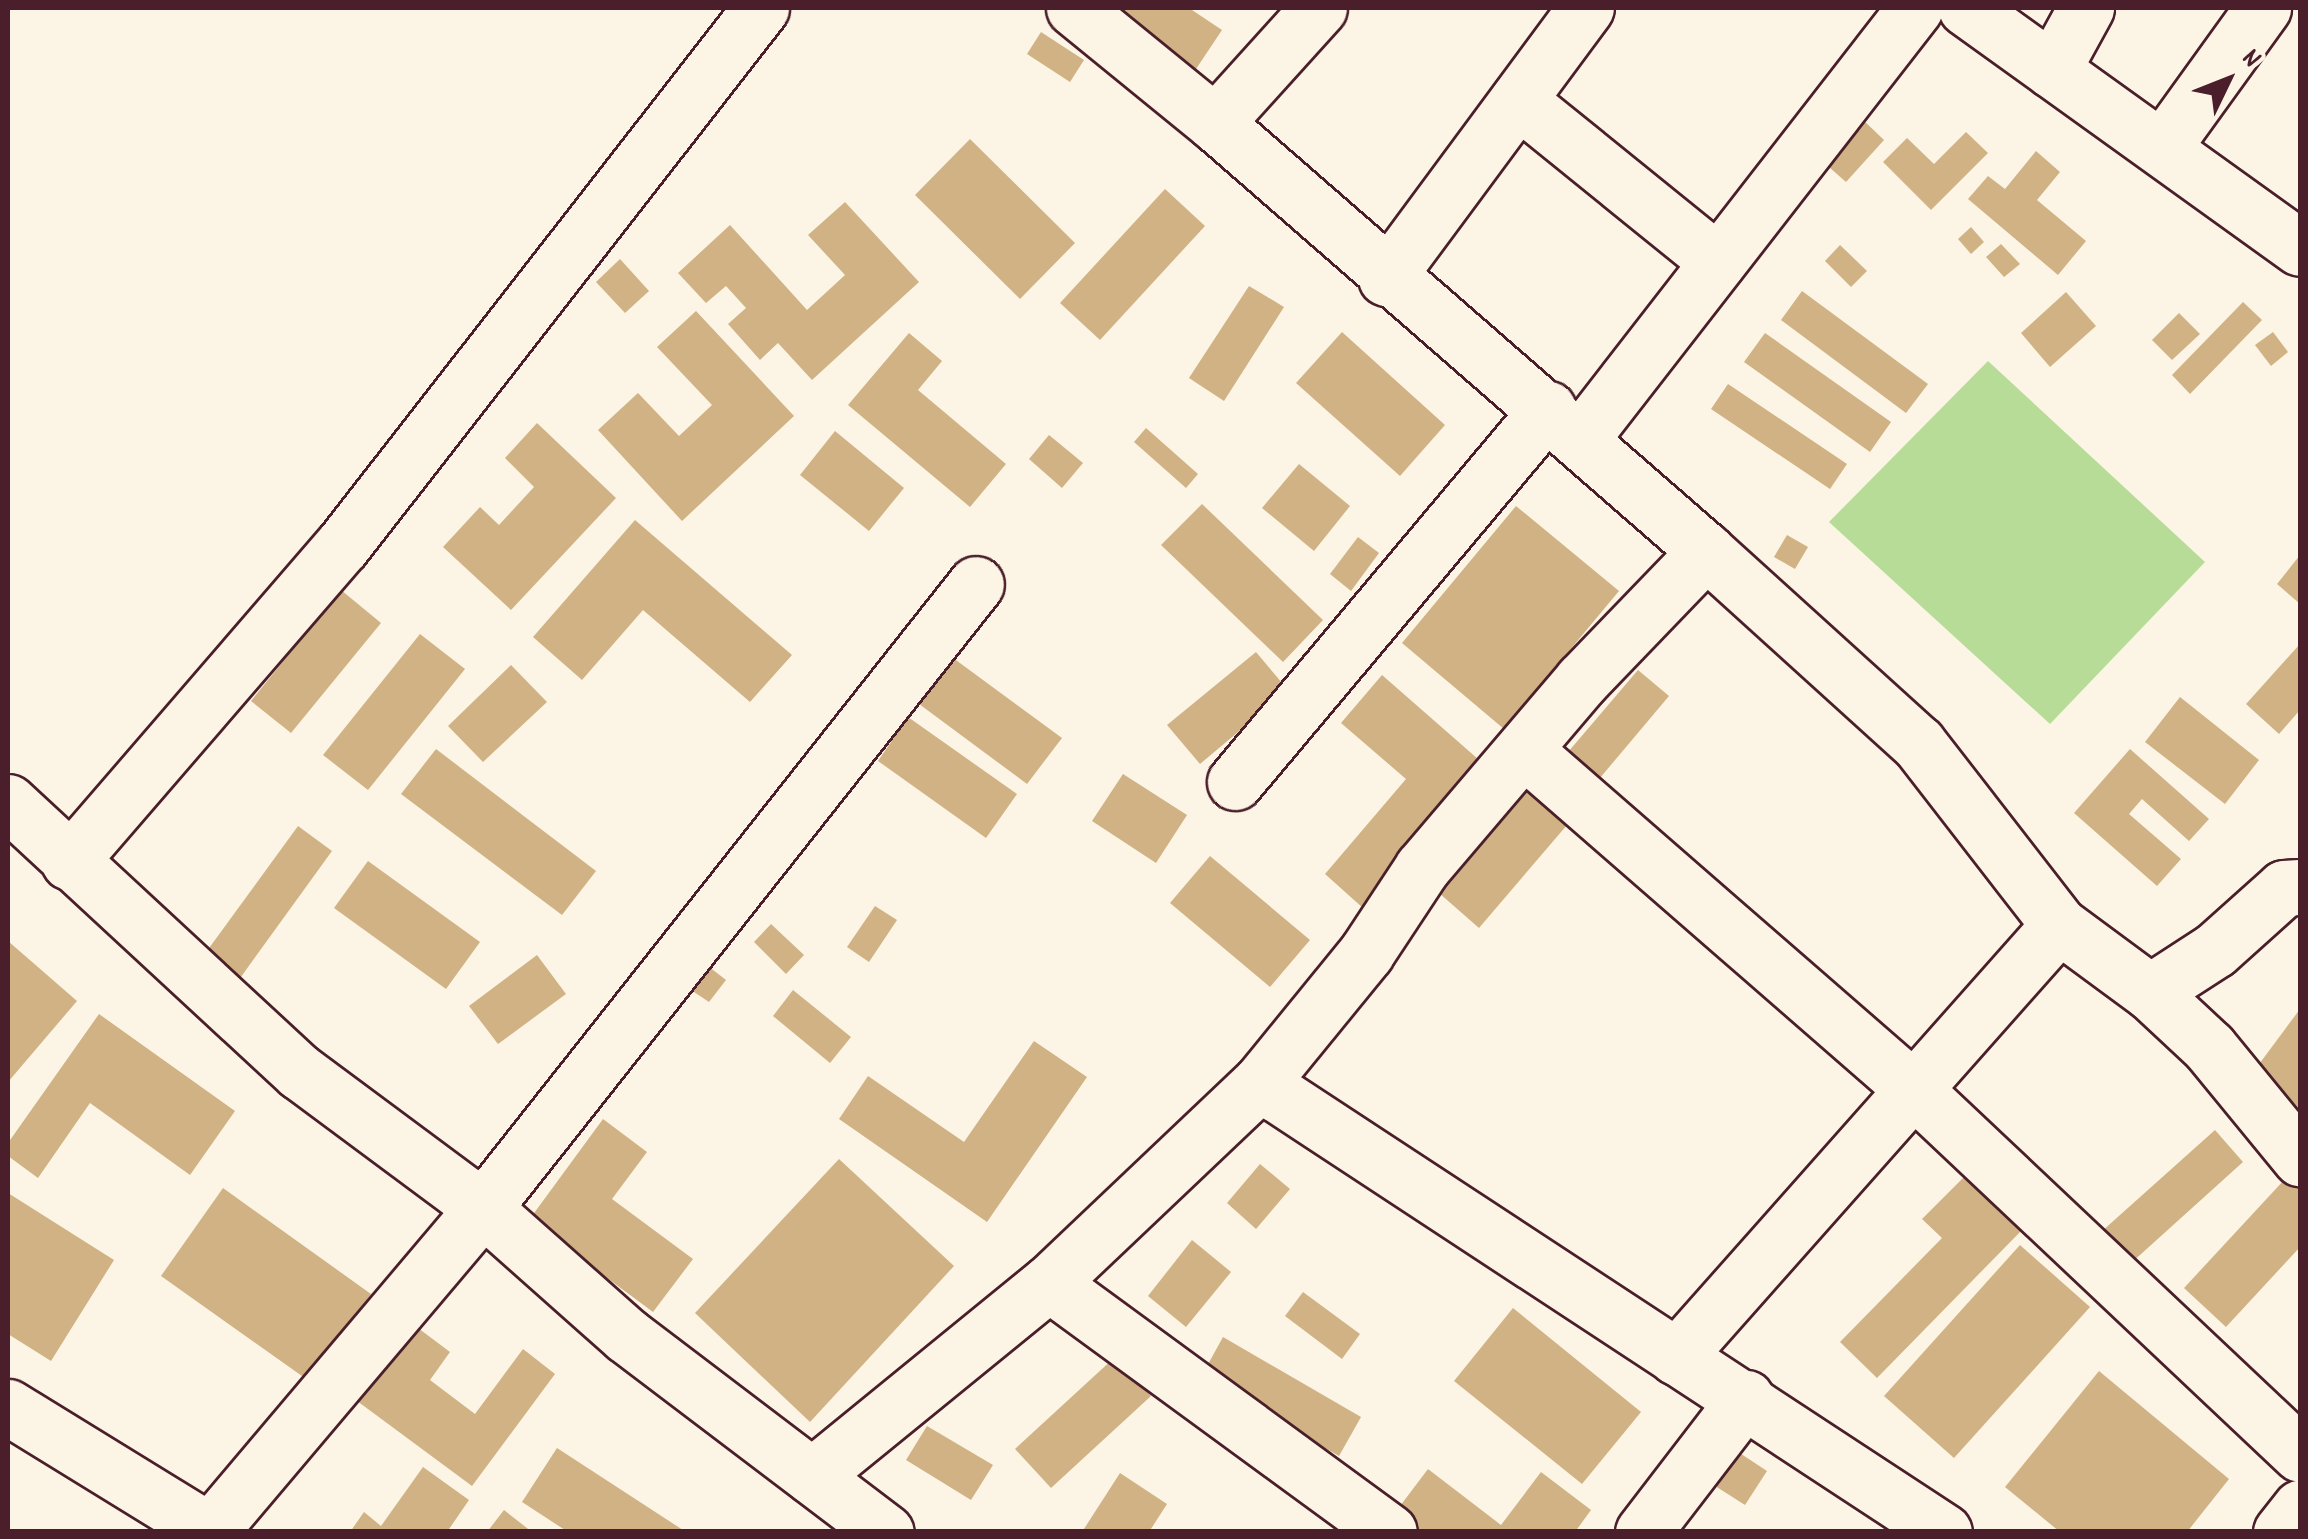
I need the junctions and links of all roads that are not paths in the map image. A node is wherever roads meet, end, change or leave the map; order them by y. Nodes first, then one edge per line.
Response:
1 (761, 8) edge
2 (1074, 8) edge
3 (1319, 8) edge
4 (1586, 8) edge
5 (1916, 8) edge
6 (1966, 8) edge
7 (2086, 8) edge
8 (2264, 8) edge
9 (2052, 70) junction
10 (1518, 100) junction
11 (1215, 123) junction
12 (2162, 148) junction
13 (2300, 248) edge
14 (1718, 262) junction
15 (1386, 278) junction
16 (1565, 423) junction
17 (1706, 551) junction
18 (976, 584) dead end
19 (1524, 750) junction
20 (1235, 782) dead end
21 (8, 802) edge
22 (69, 862) junction
23 (2300, 887) edge
24 (2059, 925) junction
25 (2150, 992) junction
26 (1260, 1083) junction
27 (1912, 1088) junction
28 (2300, 1158) edge
29 (483, 1208) junction
30 (1050, 1283) junction
31 (1676, 1357) junction
32 (1746, 1398) junction
33 (8, 1407) edge
34 (2300, 1454) edge
35 (812, 1476) junction
36 (2300, 1508) edge
37 (210, 1531) edge
38 (886, 1532) edge
39 (1389, 1532) edge
40 (1643, 1532) edge
41 (1944, 1532) edge
42 (2281, 1532) edge

1 - 22 street
2 - 11 street
3 - 11 street
4 - 10 street
5 - 14 street
6 - 9 street
7 - 9 street
8 - 12 street
9 - 12 street
10 - 14 street
10 - 15 street
11 - 15 street
12 - 13 street
14 - 16 street
15 - 16 street
16 - 17 street
16 - 20 street
17 - 19 street
17 - 24 street
18 - 29 street
19 - 26 street
19 - 27 street
21 - 22 street
22 - 29 street
23 - 25 street
24 - 25 street
24 - 27 street
25 - 28 street
26 - 30 street
26 - 31 street
27 - 31 street
27 - 34 street
29 - 35 street
29 - 37 street
30 - 35 street
30 - 39 street
31 - 32 street
32 - 40 street
32 - 41 street
33 - 37 street
35 - 38 street
36 - 42 street

